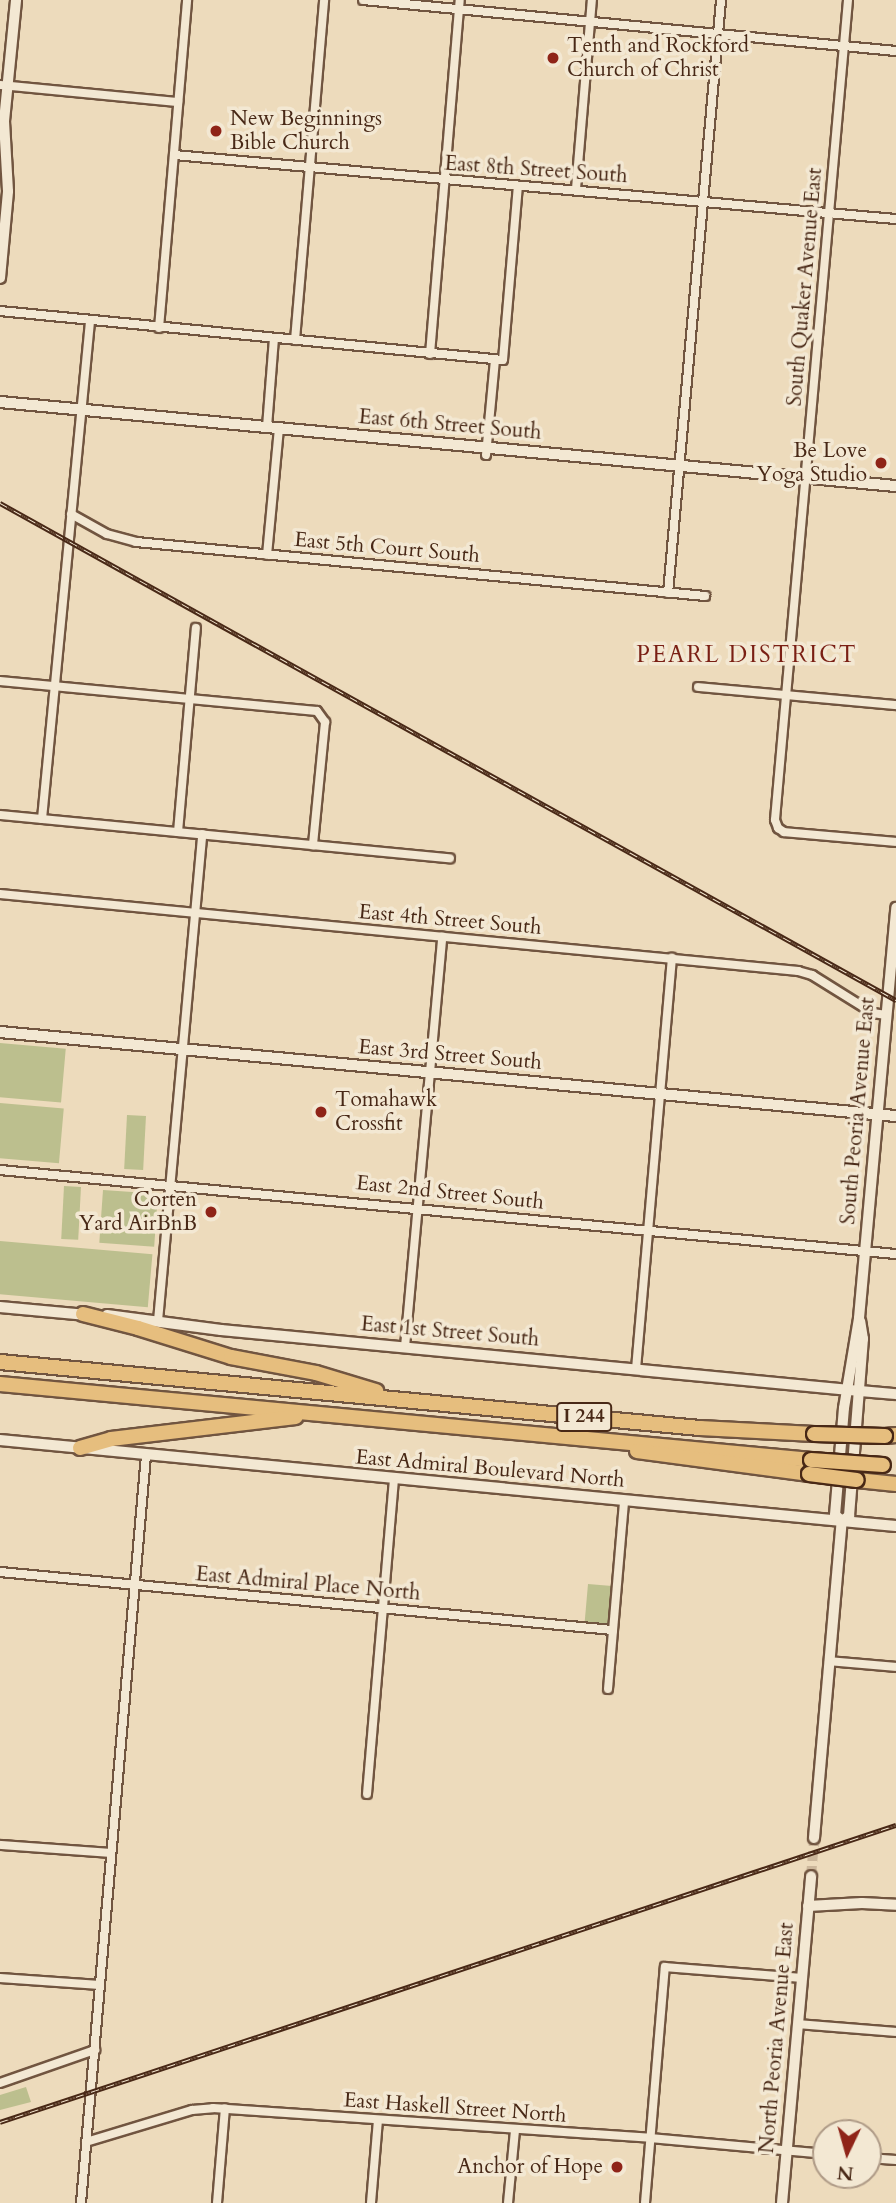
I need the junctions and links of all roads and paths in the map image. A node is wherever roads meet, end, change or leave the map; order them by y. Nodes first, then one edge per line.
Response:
1 (16, 0) edge
2 (187, 0) edge
3 (324, 0) edge
4 (363, 0) edge
5 (592, 0) edge
6 (721, 0) edge
7 (848, 0) edge
8 (460, 5) edge
9 (590, 21) junction
10 (718, 33) junction
11 (844, 46) junction
12 (896, 51) edge
13 (3, 85) edge
14 (178, 102) junction
15 (174, 155) junction
16 (309, 168) junction
17 (445, 181) junction
18 (518, 186) junction
19 (576, 189) junction
20 (702, 201) junction
21 (829, 213) junction
22 (896, 219) edge
23 (0, 278) edge
24 (0, 311) edge
25 (90, 321) junction
26 (159, 328) junction
27 (274, 338) junction
28 (295, 340) junction
29 (430, 354) junction
30 (499, 359) junction
31 (0, 401) edge
32 (82, 409) junction
33 (267, 427) junction
34 (279, 428) junction
35 (487, 452) junction
36 (679, 466) junction
37 (805, 478) junction
38 (896, 486) edge
39 (71, 514) junction
40 (267, 555) junction
41 (668, 593) junction
42 (705, 596) dead end
43 (195, 628) dead end
44 (0, 681) edge
45 (55, 686) junction
46 (698, 687) dead end
47 (787, 696) junction
48 (190, 700) junction
49 (896, 705) edge
50 (0, 815) edge
51 (42, 818) junction
52 (178, 832) junction
53 (202, 834) junction
54 (896, 842) edge
55 (313, 845) junction
56 (450, 858) dead end
57 (0, 894) edge
58 (896, 908) edge
59 (194, 913) junction
60 (442, 937) junction
61 (672, 958) junction
62 (893, 979) edge
63 (886, 1015) junction
64 (0, 1032) edge
65 (182, 1049) junction
66 (430, 1073) junction
67 (660, 1095) junction
68 (877, 1114) junction
69 (896, 1116) edge
70 (0, 1170) edge
71 (170, 1185) junction
72 (418, 1208) junction
73 (648, 1230) junction
74 (865, 1251) junction
75 (896, 1254) edge
76 (0, 1307) edge
77 (83, 1314) junction
78 (859, 1318) junction
79 (158, 1321) junction
80 (405, 1347) junction
81 (0, 1362) edge
82 (636, 1369) junction
83 (0, 1384) edge
84 (847, 1390) junction
85 (860, 1391) junction
86 (896, 1394) edge
87 (405, 1400) junction
88 (322, 1414) junction
89 (892, 1436) edge
90 (0, 1440) edge
91 (80, 1448) junction
92 (146, 1455) junction
93 (889, 1466) edge
94 (810, 1467) junction
95 (394, 1479) junction
96 (889, 1483) edge
97 (624, 1501) junction
98 (842, 1521) junction
99 (896, 1526) edge
100 (0, 1572) edge
101 (134, 1585) junction
102 (382, 1609) junction
103 (613, 1630) junction
104 (829, 1661) junction
105 (896, 1667) edge
106 (608, 1689) dead end
107 (367, 1794) dead end
108 (814, 1838) tunnel mouth
109 (0, 1844) edge
110 (111, 1853) junction
111 (811, 1876) tunnel mouth
112 (896, 1905) edge
113 (808, 1906) junction
114 (0, 1978) edge
115 (802, 1978) junction
116 (100, 1985) junction
117 (798, 2024) junction
118 (896, 2032) edge
119 (95, 2050) junction
120 (0, 2083) edge
121 (225, 2109) junction
122 (378, 2120) junction
123 (515, 2130) junction
124 (650, 2138) junction
125 (86, 2142) junction
126 (786, 2150) junction
127 (812, 2153) edge
128 (81, 2203) edge
129 (218, 2203) edge
130 (371, 2203) edge
131 (508, 2203) edge
132 (645, 2203) edge
133 (782, 2203) edge

1 - 13 main road
2 - 14 street
3 - 16 street
4 - 8 street
5 - 9 street
6 - 10 street
7 - 11 street, South Quaker Avenue East
8 - 9 street
8 - 17 street
9 - 10 street
9 - 19 street
10 - 11 street
10 - 20 street
11 - 12 street
11 - 21 street, South Quaker Avenue East
13 - 14 street
13 - 23 main road
14 - 15 street
15 - 16 street, East 8th Street South
15 - 26 street
16 - 17 street, East 8th Street South
16 - 28 street
17 - 18 street, East 8th Street South
17 - 29 street
18 - 19 street, East 8th Street South
18 - 30 street
19 - 20 street, East 8th Street South
20 - 21 street, East 8th Street South
20 - 36 street
21 - 22 street, East 8th Street South
21 - 37 street, South Quaker Avenue East
24 - 25 street
25 - 26 street
25 - 32 street
26 - 27 street
27 - 28 street
27 - 33 street
28 - 29 street
29 - 30 street
30 - 35 street
31 - 32 street, East 6th Street South
32 - 33 street, East 6th Street South
32 - 39 street
33 - 34 street, East 6th Street South
34 - 35 street, East 6th Street South
34 - 40 street
35 - 36 street, East 6th Street South
36 - 37 street, East 6th Street South
36 - 41 street
37 - 38 street, East 6th Street South
37 - 47 street, South Quaker Avenue East
39 - 40 street, East 5th Court South
39 - 45 street
40 - 41 street, East 5th Court South
41 - 42 street, East 5th Court South
43 - 48 street
44 - 45 street
45 - 48 street
45 - 51 street
46 - 47 street
47 - 49 street
47 - 54 street, South Quaker Avenue East
48 - 52 street
48 - 55 street
50 - 51 street
51 - 52 street
52 - 53 street
53 - 55 street
53 - 59 street
55 - 56 street
57 - 59 street, East 4th Street South
58 - 62 main road, South Peoria Avenue East
59 - 60 street, East 4th Street South
59 - 65 street
60 - 61 street, East 4th Street South
60 - 66 street
61 - 63 street, East 4th Street South
61 - 67 street
62 - 63 main road, South Peoria Avenue East
63 - 68 main road, South Peoria Avenue East
64 - 65 street, East 3rd Street South
65 - 66 street, East 3rd Street South
65 - 71 street
66 - 67 street, East 3rd Street South
66 - 72 street
67 - 68 street, East 3rd Street South
67 - 73 street
68 - 69 street, East 3rd Street South
68 - 74 main road, South Peoria Avenue East
70 - 71 street, East 2nd Street South
71 - 72 street, East 2nd Street South
71 - 79 street
72 - 73 street, East 2nd Street South
72 - 80 street
73 - 74 street, East 2nd Street South
73 - 82 street
74 - 75 street, East 2nd Street South
74 - 78 main road, South Peoria Avenue East
76 - 77 main road, East 1st Street South
77 - 79 main road, East 1st Street South
77 - 87 highway
78 - 84 main road, South Peoria Avenue East
78 - 85 main road, South Peoria Avenue East
79 - 80 main road, East 1st Street South
80 - 82 main road, East 1st Street South
81 - 87 highway, I 244
82 - 84 main road, East 1st Street South
83 - 88 highway, I 244
84 - 85 main road, East 1st Street South
84 - 98 main road, South Peoria Avenue East
85 - 86 street, East 1st Street South
85 - 98 main road, South Peoria Avenue East
87 - 89 highway, I 244, bridge
88 - 91 highway
88 - 94 highway, I 244
90 - 91 main road, East Admiral Boulevard North
91 - 92 main road, East Admiral Boulevard North
92 - 95 main road, East Admiral Boulevard North
92 - 101 street
93 - 94 highway, bridge
94 - 96 highway, bridge
95 - 97 main road, East Admiral Boulevard North
95 - 102 street
97 - 98 main road, East Admiral Boulevard North
97 - 103 street
98 - 99 street, East Admiral Boulevard North
98 - 104 main road
100 - 101 street, East Admiral Place North
101 - 102 street, East Admiral Place North
101 - 110 street
102 - 103 street, East Admiral Place North
102 - 107 street
103 - 106 street
104 - 105 street
104 - 108 main road
109 - 110 street
110 - 116 street
111 - 113 main road, North Peoria Avenue East
112 - 113 street
113 - 115 main road, North Peoria Avenue East
114 - 116 street
115 - 117 main road, North Peoria Avenue East
115 - 124 street
116 - 119 street
117 - 118 street
117 - 126 main road, North Peoria Avenue East
119 - 120 street
119 - 125 street
121 - 122 street, East Haskell Street North
121 - 125 street, East Haskell Street North
121 - 129 street
122 - 123 street, East Haskell Street North
122 - 130 street
123 - 124 street, East Haskell Street North
123 - 131 street
124 - 126 street, East Haskell Street North
124 - 132 street
125 - 128 street
126 - 127 street, East Haskell Street North
126 - 133 main road, North Peoria Avenue East

